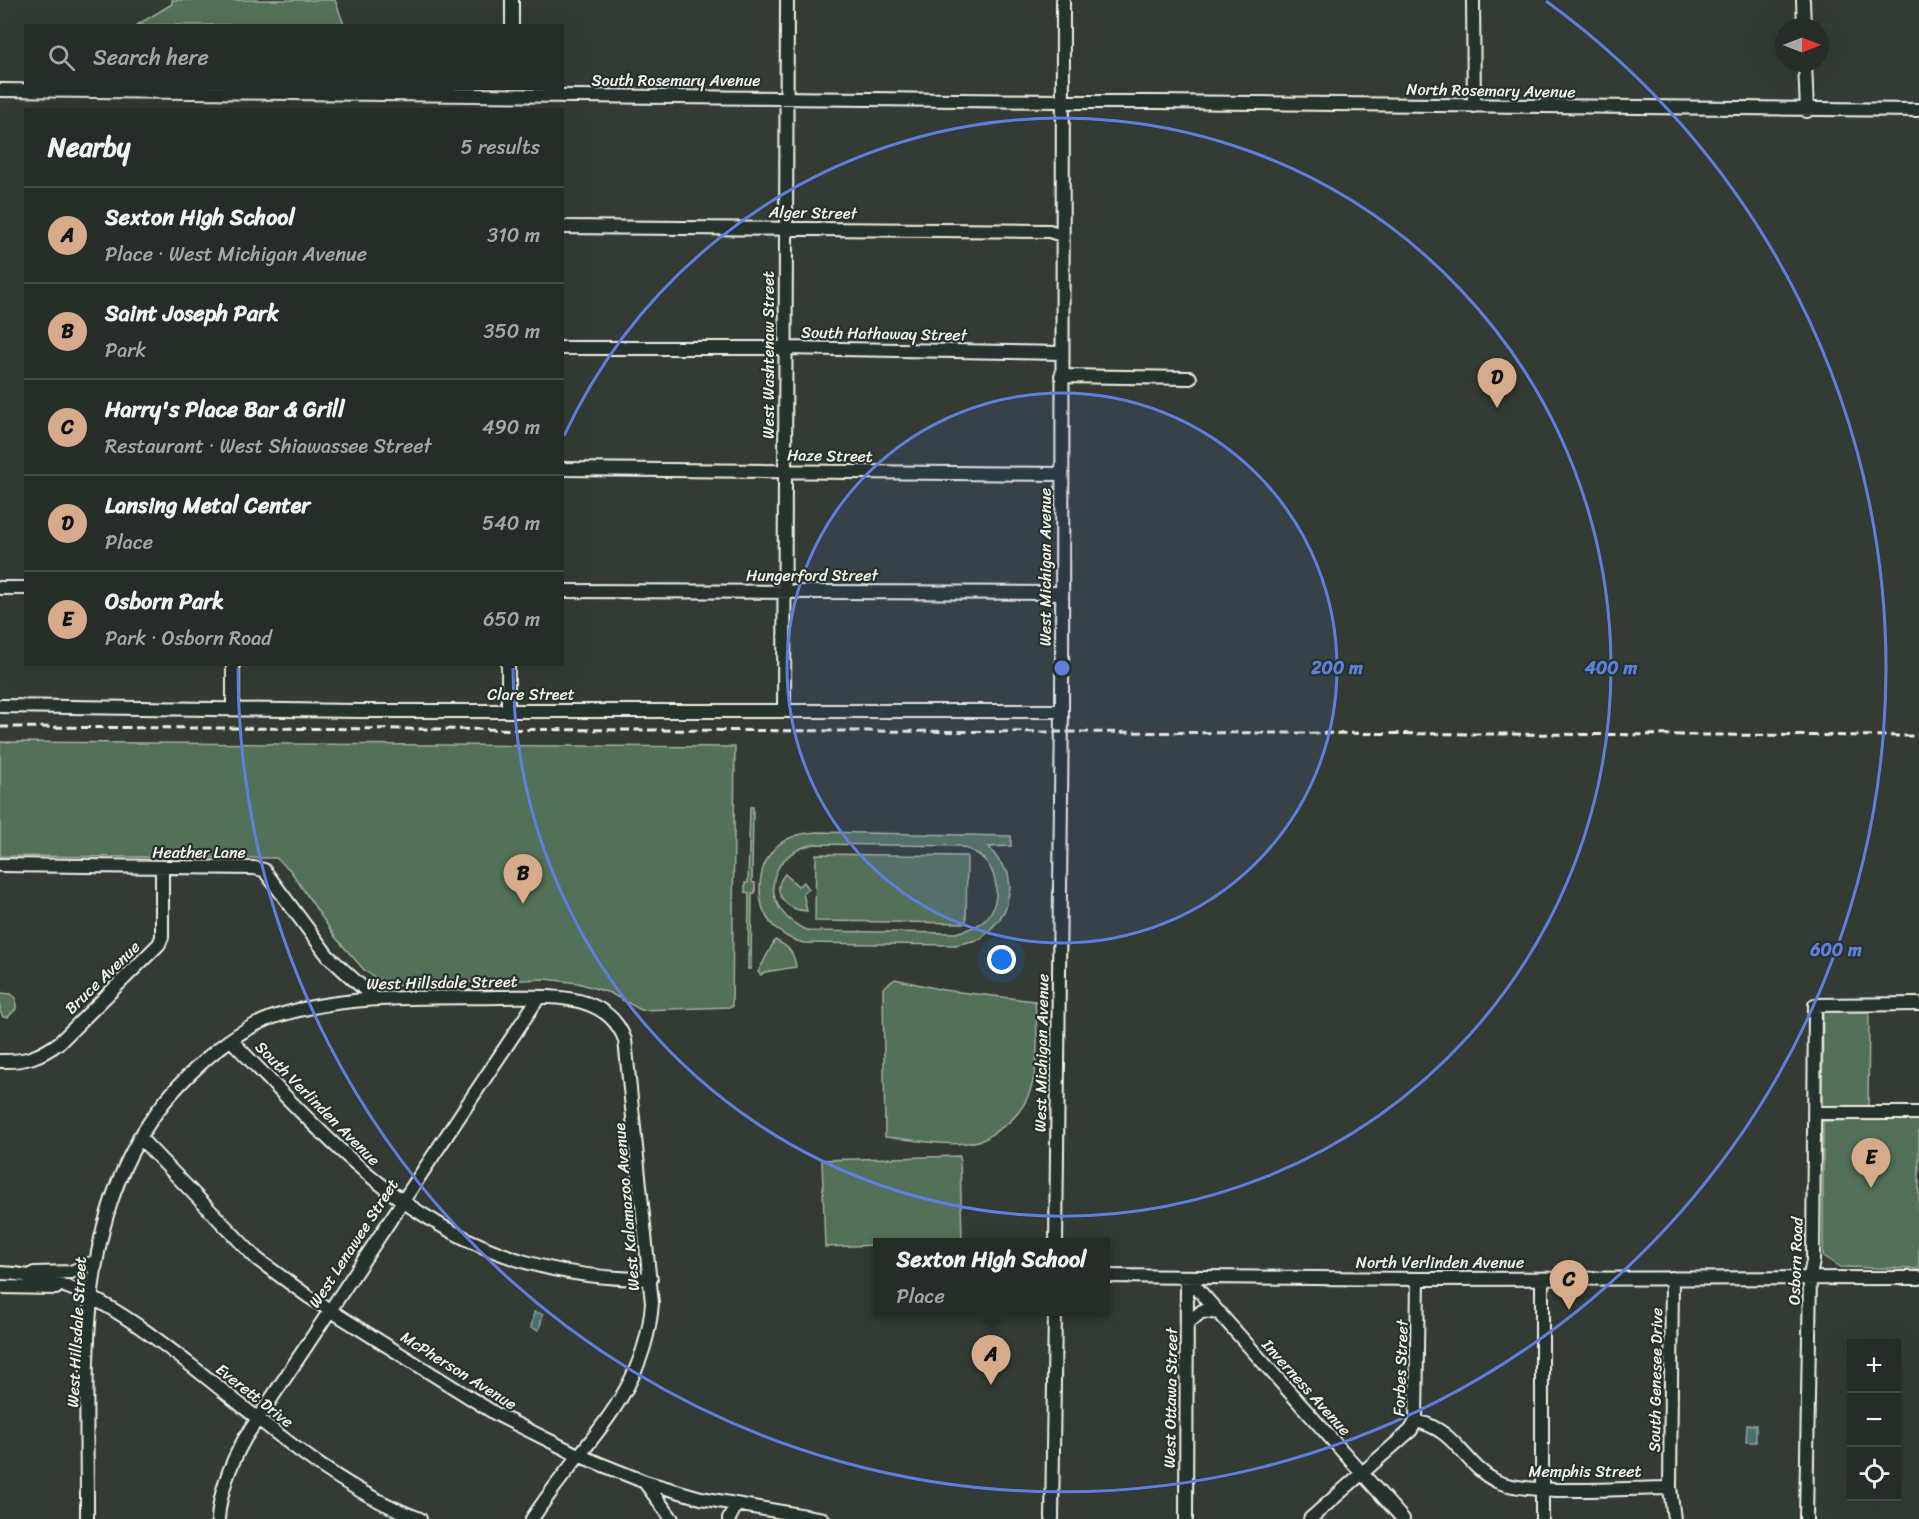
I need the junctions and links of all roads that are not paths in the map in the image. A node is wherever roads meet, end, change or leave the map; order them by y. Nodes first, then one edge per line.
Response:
1 (512, 0) edge
2 (788, 0) edge
3 (1062, 0) edge
4 (1473, 0) edge
5 (1803, 0) edge
6 (1804, 18) edge
7 (512, 24) edge
8 (1805, 72) edge
9 (0, 90) edge
10 (512, 92) edge
11 (786, 98) junction
12 (1063, 100) junction
13 (1474, 106) junction
14 (512, 108) edge
15 (1919, 110) edge
16 (1807, 111) junction
17 (564, 228) edge
18 (785, 228) junction
19 (1062, 235) junction
20 (564, 348) edge
21 (784, 348) junction
22 (1062, 352) junction
23 (1061, 376) junction
24 (1190, 378) dead end
25 (564, 469) edge
26 (784, 471) junction
27 (1061, 474) junction
28 (0, 588) edge
29 (24, 588) edge
30 (564, 591) edge
31 (784, 591) junction
32 (1062, 593) junction
33 (233, 666) edge
34 (508, 666) edge
35 (0, 706) edge
36 (233, 708) junction
37 (508, 710) junction
38 (784, 710) junction
39 (1062, 711) junction
40 (0, 865) edge
41 (162, 868) junction
42 (539, 997) junction
43 (375, 999) junction
44 (1919, 1004) edge
45 (231, 1040) junction
46 (0, 1061) edge
47 (1815, 1113) junction
48 (1919, 1113) edge
49 (139, 1137) junction
50 (400, 1201) junction
51 (1056, 1238) edge
52 (94, 1262) junction
53 (0, 1273) edge
54 (15, 1273) junction
55 (1110, 1276) edge
56 (1810, 1276) junction
57 (1187, 1277) junction
58 (1672, 1278) junction
59 (1919, 1278) edge
60 (651, 1279) junction
61 (1418, 1279) junction
62 (1542, 1279) junction
63 (0, 1287) edge
64 (73, 1291) junction
65 (91, 1298) junction
66 (329, 1309) junction
67 (1220, 1313) junction
68 (1055, 1316) edge
69 (1187, 1324) junction
70 (259, 1418) junction
71 (1416, 1421) junction
72 (578, 1455) junction
73 (1362, 1473) junction
74 (645, 1482) junction
75 (1542, 1488) junction
76 (1670, 1488) junction
77 (736, 1505) junction
78 (535, 1515) edge
79 (87, 1519) edge
80 (218, 1519) edge
81 (420, 1519) edge
82 (522, 1519) edge
83 (672, 1519) edge
84 (729, 1519) edge
85 (823, 1519) edge
86 (1052, 1519) edge
87 (1186, 1519) edge
88 (1310, 1519) edge
89 (1402, 1519) edge
90 (1542, 1519) edge
91 (1674, 1519) edge
92 (1806, 1519) edge

1 - 7 street
2 - 11 street, West Washtenaw Street
3 - 12 street, West Michigan Avenue
4 - 13 street
5 - 6 street
8 - 16 street
9 - 10 street, South Rosemary Avenue
10 - 11 street, South Rosemary Avenue
10 - 14 street
11 - 12 street, South Rosemary Avenue
11 - 18 street, West Washtenaw Street
12 - 13 street, North Rosemary Avenue
12 - 19 street, West Michigan Avenue
13 - 16 street, North Rosemary Avenue
15 - 16 street, North Rosemary Avenue
17 - 18 street, Alger Street
18 - 19 street, Alger Street
18 - 21 street, West Washtenaw Street
19 - 22 street, West Michigan Avenue
20 - 21 street, South Hathaway Street
21 - 22 street, South Hathaway Street
21 - 26 street, West Washtenaw Street
22 - 23 street, West Michigan Avenue
23 - 24 street
23 - 27 street, West Michigan Avenue
25 - 26 street, Haze Street
26 - 27 street, Haze Street
26 - 31 street, West Washtenaw Street
27 - 32 street, West Michigan Avenue
28 - 29 street
30 - 31 street, Hungerford Street
31 - 32 street, Hungerford Street
31 - 38 street, West Washtenaw Street
32 - 39 street, West Michigan Avenue
33 - 36 street
34 - 37 street
35 - 36 street, Clare Street
36 - 37 street, Clare Street
37 - 38 street, Clare Street
38 - 39 street, Clare Street
39 - 51 street, West Michigan Avenue
40 - 41 street, Heather Lane
41 - 43 street, Heather Lane
41 - 46 street, Bruce Avenue
42 - 43 street, West Hillsdale Street
42 - 50 street, West Lenawee Street
42 - 60 street, West Kalamazoo Avenue
43 - 45 street, West Hillsdale Street
44 - 47 street, Osborn Road
45 - 49 street, West Hillsdale Street
45 - 50 street, South Verlinden Avenue
47 - 48 street
47 - 56 street, Osborn Road
49 - 52 street, West Hillsdale Street
49 - 66 street, McPherson Avenue
50 - 60 street, South Verlinden Avenue
50 - 66 street, West Lenawee Street
52 - 54 street
52 - 65 street, West Hillsdale Street
53 - 54 street, Everett Drive
54 - 64 street, Everett Drive
55 - 57 street, North Verlinden Avenue
56 - 58 street, North Verlinden Avenue
56 - 59 street, North Verlinden Avenue
56 - 92 street, Osborn Road
57 - 61 street, North Verlinden Avenue
57 - 67 street, Inverness Avenue
57 - 69 street, West Ottawa Street
58 - 62 street, North Verlinden Avenue
58 - 76 street, South Genesee Drive
60 - 72 street, West Kalamazoo Avenue
61 - 62 street, North Verlinden Avenue
61 - 71 street, Forbes Street
62 - 75 street
63 - 64 street, Everett Drive
64 - 65 street, Everett Drive
65 - 70 street, Everett Drive
65 - 79 street, West Hillsdale Street
66 - 70 street, West Lenawee Street
66 - 72 street, McPherson Avenue
67 - 69 street
67 - 73 street, Inverness Avenue
68 - 86 street
69 - 87 street, West Ottawa Street
70 - 80 street, West Lenawee Street
70 - 81 street, Everett Drive
71 - 73 street, Forbes Street
71 - 75 street, Memphis Street
72 - 74 street, McPherson Avenue
72 - 78 street, West Kalamazoo Avenue
73 - 88 street, Forbes Street
73 - 89 street, Inverness Avenue
74 - 77 street, McPherson Avenue
74 - 83 street
75 - 76 street, Memphis Street
75 - 90 street
76 - 91 street, South Genesee Drive
77 - 84 street
77 - 85 street, McPherson Avenue
78 - 82 street

